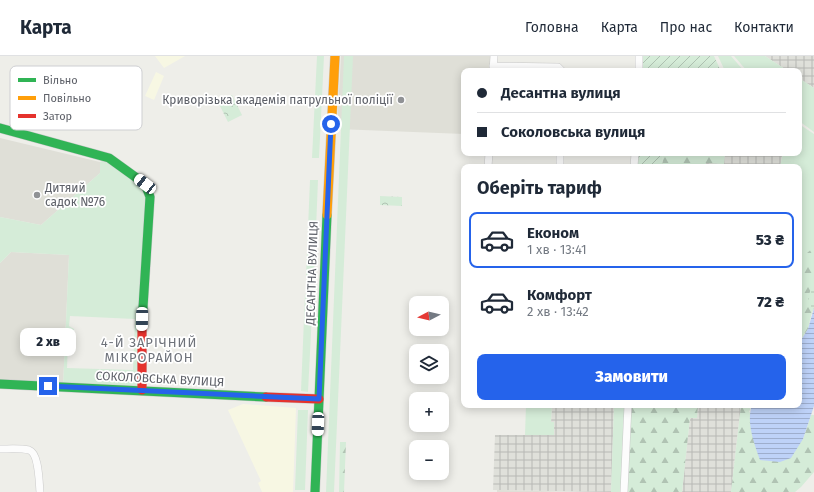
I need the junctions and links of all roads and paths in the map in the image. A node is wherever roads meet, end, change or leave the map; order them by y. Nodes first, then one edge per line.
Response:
1 (335, 56) edge
2 (494, 56) edge
3 (639, 56) edge
4 (493, 68) edge
5 (559, 68) edge
6 (639, 68) edge
7 (0, 128) edge
8 (0, 384) edge
9 (142, 390) junction
10 (319, 399) junction
11 (628, 408) edge
12 (0, 449) edge
13 (40, 492) edge
14 (315, 492) edge
15 (624, 492) edge

1 - 10 street, ДЕСАНТНА ВУЛИЦЯ
2 - 4 street
3 - 6 street
4 - 5 street
7 - 9 street
8 - 9 street, СОКОЛОВСЬКА ВУЛИЦЯ
9 - 10 street, СОКОЛОВСЬКА ВУЛИЦЯ
10 - 14 street, ДЕСАНТНА ВУЛИЦЯ
11 - 15 street
12 - 13 street

